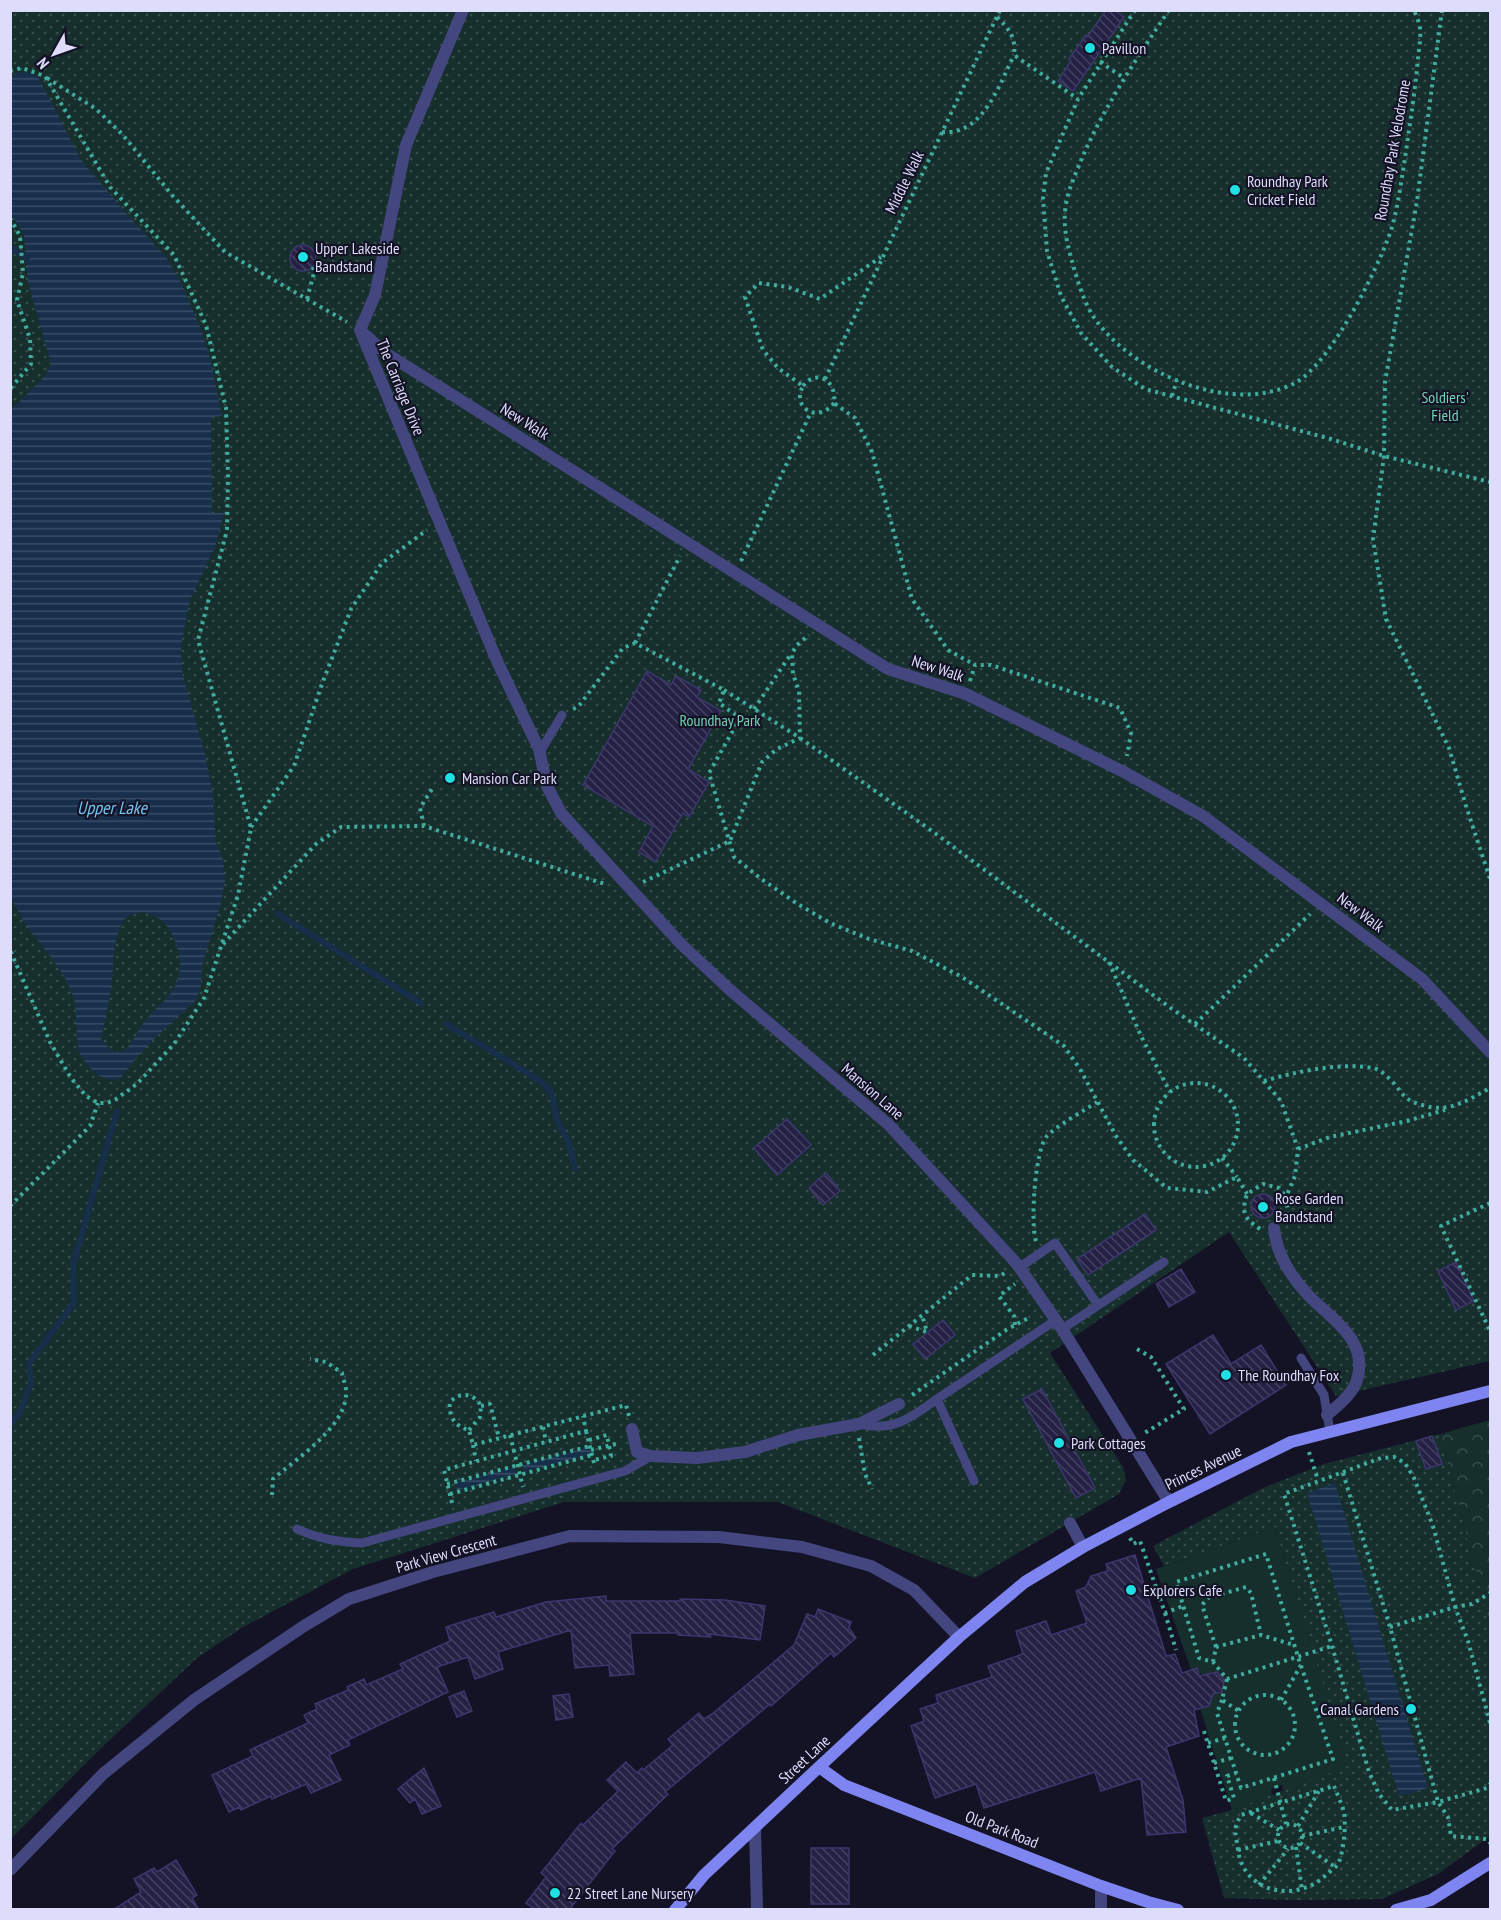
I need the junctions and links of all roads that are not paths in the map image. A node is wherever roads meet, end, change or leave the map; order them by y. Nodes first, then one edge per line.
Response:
1 (463, 10) edge
2 (360, 330) junction
3 (562, 715) road end
4 (530, 732) joint
5 (540, 752) junction
6 (1491, 1052) edge
7 (1274, 1228) road end
8 (1164, 1262) dead end
9 (1021, 1269) junction
10 (1098, 1305) junction
11 (1059, 1324) junction
12 (1301, 1358) dead end
13 (1491, 1391) edge
14 (937, 1400) junction
15 (898, 1404) road end
16 (1327, 1415) junction
17 (860, 1424) junction
18 (1330, 1432) junction
19 (633, 1434) road end
20 (651, 1456) junction
21 (974, 1481) dead end
22 (1169, 1502) junction
23 (1070, 1523) dead end
24 (297, 1529) dead end
25 (1083, 1548) junction
26 (960, 1637) junction
27 (819, 1767) junction
28 (754, 1829) junction
29 (1491, 1863) edge
30 (10, 1870) edge
31 (1101, 1886) junction
32 (1431, 1905) edge
33 (675, 1910) edge
34 (757, 1910) edge
35 (1101, 1910) edge
36 (1178, 1910) edge
37 (1396, 1910) edge

1 - 2 street, The Carriage Drive
2 - 4 street, The Carriage Drive
2 - 6 street, New Walk
3 - 5 lane
4 - 5 street, Mansion Lane
5 - 9 street, Mansion Lane
7 - 16 street
8 - 10 lane
9 - 10 lane
9 - 11 street, Mansion Lane
10 - 11 lane
11 - 14 lane
11 - 22 street, Mansion Lane
12 - 16 lane
13 - 18 street, Princes Avenue
14 - 17 lane
14 - 21 lane
15 - 17 street
16 - 18 lane
17 - 20 street
18 - 22 street, Princes Avenue
19 - 20 street
20 - 24 lane
22 - 25 street, Princes Avenue
23 - 25 street
25 - 26 street, Princes Avenue
26 - 27 street, Street Lane
26 - 30 street, Park View Crescent
27 - 28 street, Street Lane
27 - 31 street, Old Park Road
28 - 33 street, Street Lane
28 - 34 street
29 - 32 street
31 - 35 street
31 - 36 street, Old Park Road
32 - 37 street

